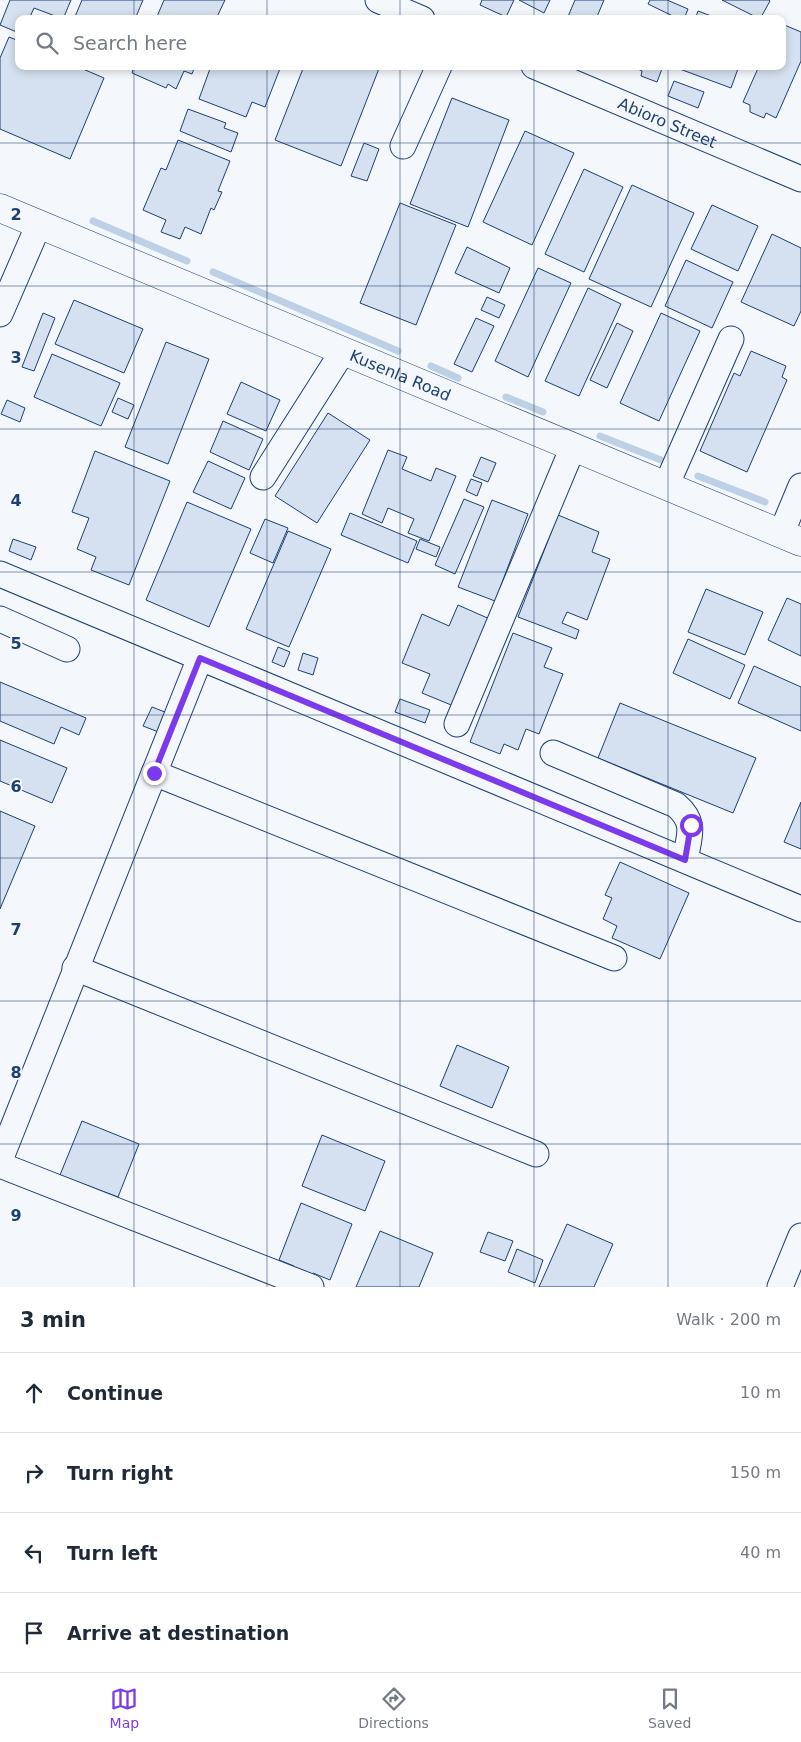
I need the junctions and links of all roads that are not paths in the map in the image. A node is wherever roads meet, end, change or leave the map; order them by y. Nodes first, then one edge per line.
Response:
1 (378, 0) edge
2 (413, 15) edge
3 (438, 70) edge
4 (543, 70) edge
5 (402, 146) dead end
6 (801, 179) edge
7 (0, 208) edge
8 (39, 224) junction
9 (0, 314) edge
10 (731, 339) dead end
11 (343, 351) junction
12 (574, 447) junction
13 (263, 477) dead end
14 (666, 486) junction
15 (801, 486) edge
16 (791, 538) edge
17 (0, 574) edge
18 (0, 619) edge
19 (67, 649) dead end
20 (200, 658) junction
21 (457, 724) dead end
22 (553, 753) dead end
23 (154, 773) junction
24 (685, 860) junction
25 (801, 908) edge
26 (614, 958) dead end
27 (75, 968) junction
28 (536, 1154) dead end
29 (0, 1160) edge
30 (0, 1165) edge
31 (801, 1236) edge
32 (311, 1287) edge
33 (780, 1287) edge

1 - 2 street
3 - 5 street
4 - 6 street, Abioro Street
7 - 8 main road, Kusenla Road
8 - 9 street
8 - 11 main road, Kusenla Road
10 - 14 street
11 - 12 main road, Kusenla Road
11 - 13 street
12 - 14 main road, Kusenla Road
12 - 21 street
14 - 16 main road, Kusenla Road
15 - 16 street
17 - 20 street
18 - 19 street
20 - 23 street
20 - 24 street
22 - 24 street
23 - 26 street
23 - 27 street
24 - 25 street
27 - 28 street
27 - 29 street
30 - 32 street
31 - 33 street

